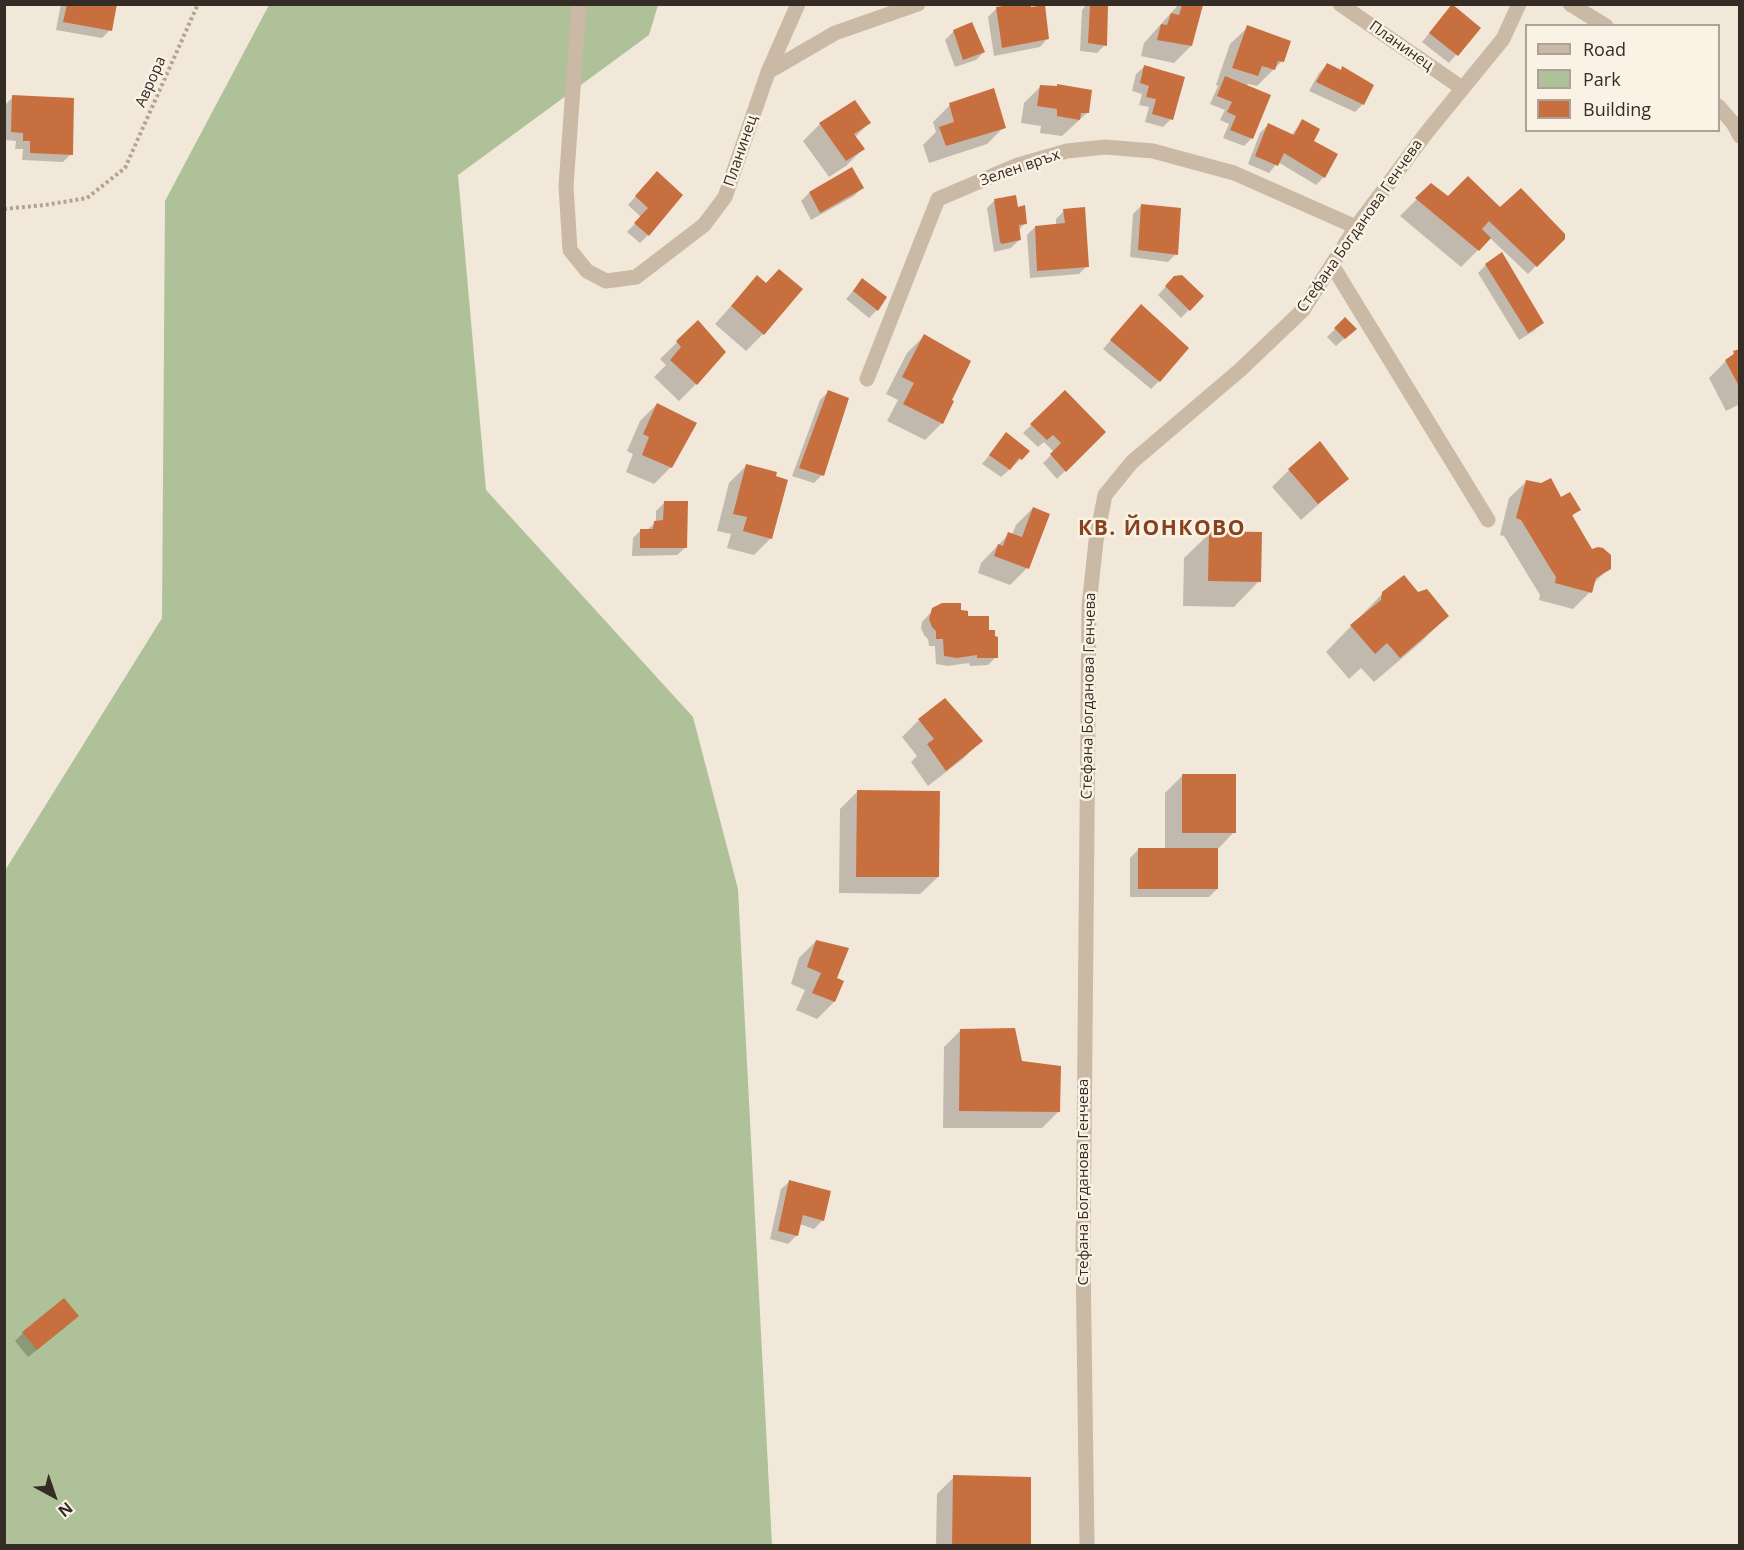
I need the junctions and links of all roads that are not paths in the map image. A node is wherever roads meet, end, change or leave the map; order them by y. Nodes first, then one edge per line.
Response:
1 (579, 4) edge
2 (798, 4) edge
3 (918, 4) edge
4 (1340, 4) edge
5 (1519, 4) edge
6 (1570, 4) edge
7 (1603, 24) edge
8 (768, 72) junction
9 (1462, 88) junction
10 (1720, 107) edge
11 (1740, 135) edge
12 (1356, 227) junction
13 (1332, 265) junction
14 (867, 379) dead end
15 (1488, 520) dead end
16 (1087, 1545) edge

1 - 8 street, Планинец
2 - 8 street, Планинец
3 - 8 street
4 - 9 street, Планинец
5 - 9 street, Стефана Богданова Генчева
6 - 7 street
9 - 12 street, Стефана Богданова Генчева
10 - 11 street
12 - 13 street, Стефана Богданова Генчева
12 - 14 street, Зелен връх
13 - 15 street
13 - 16 street, Стефана Богданова Генчева

